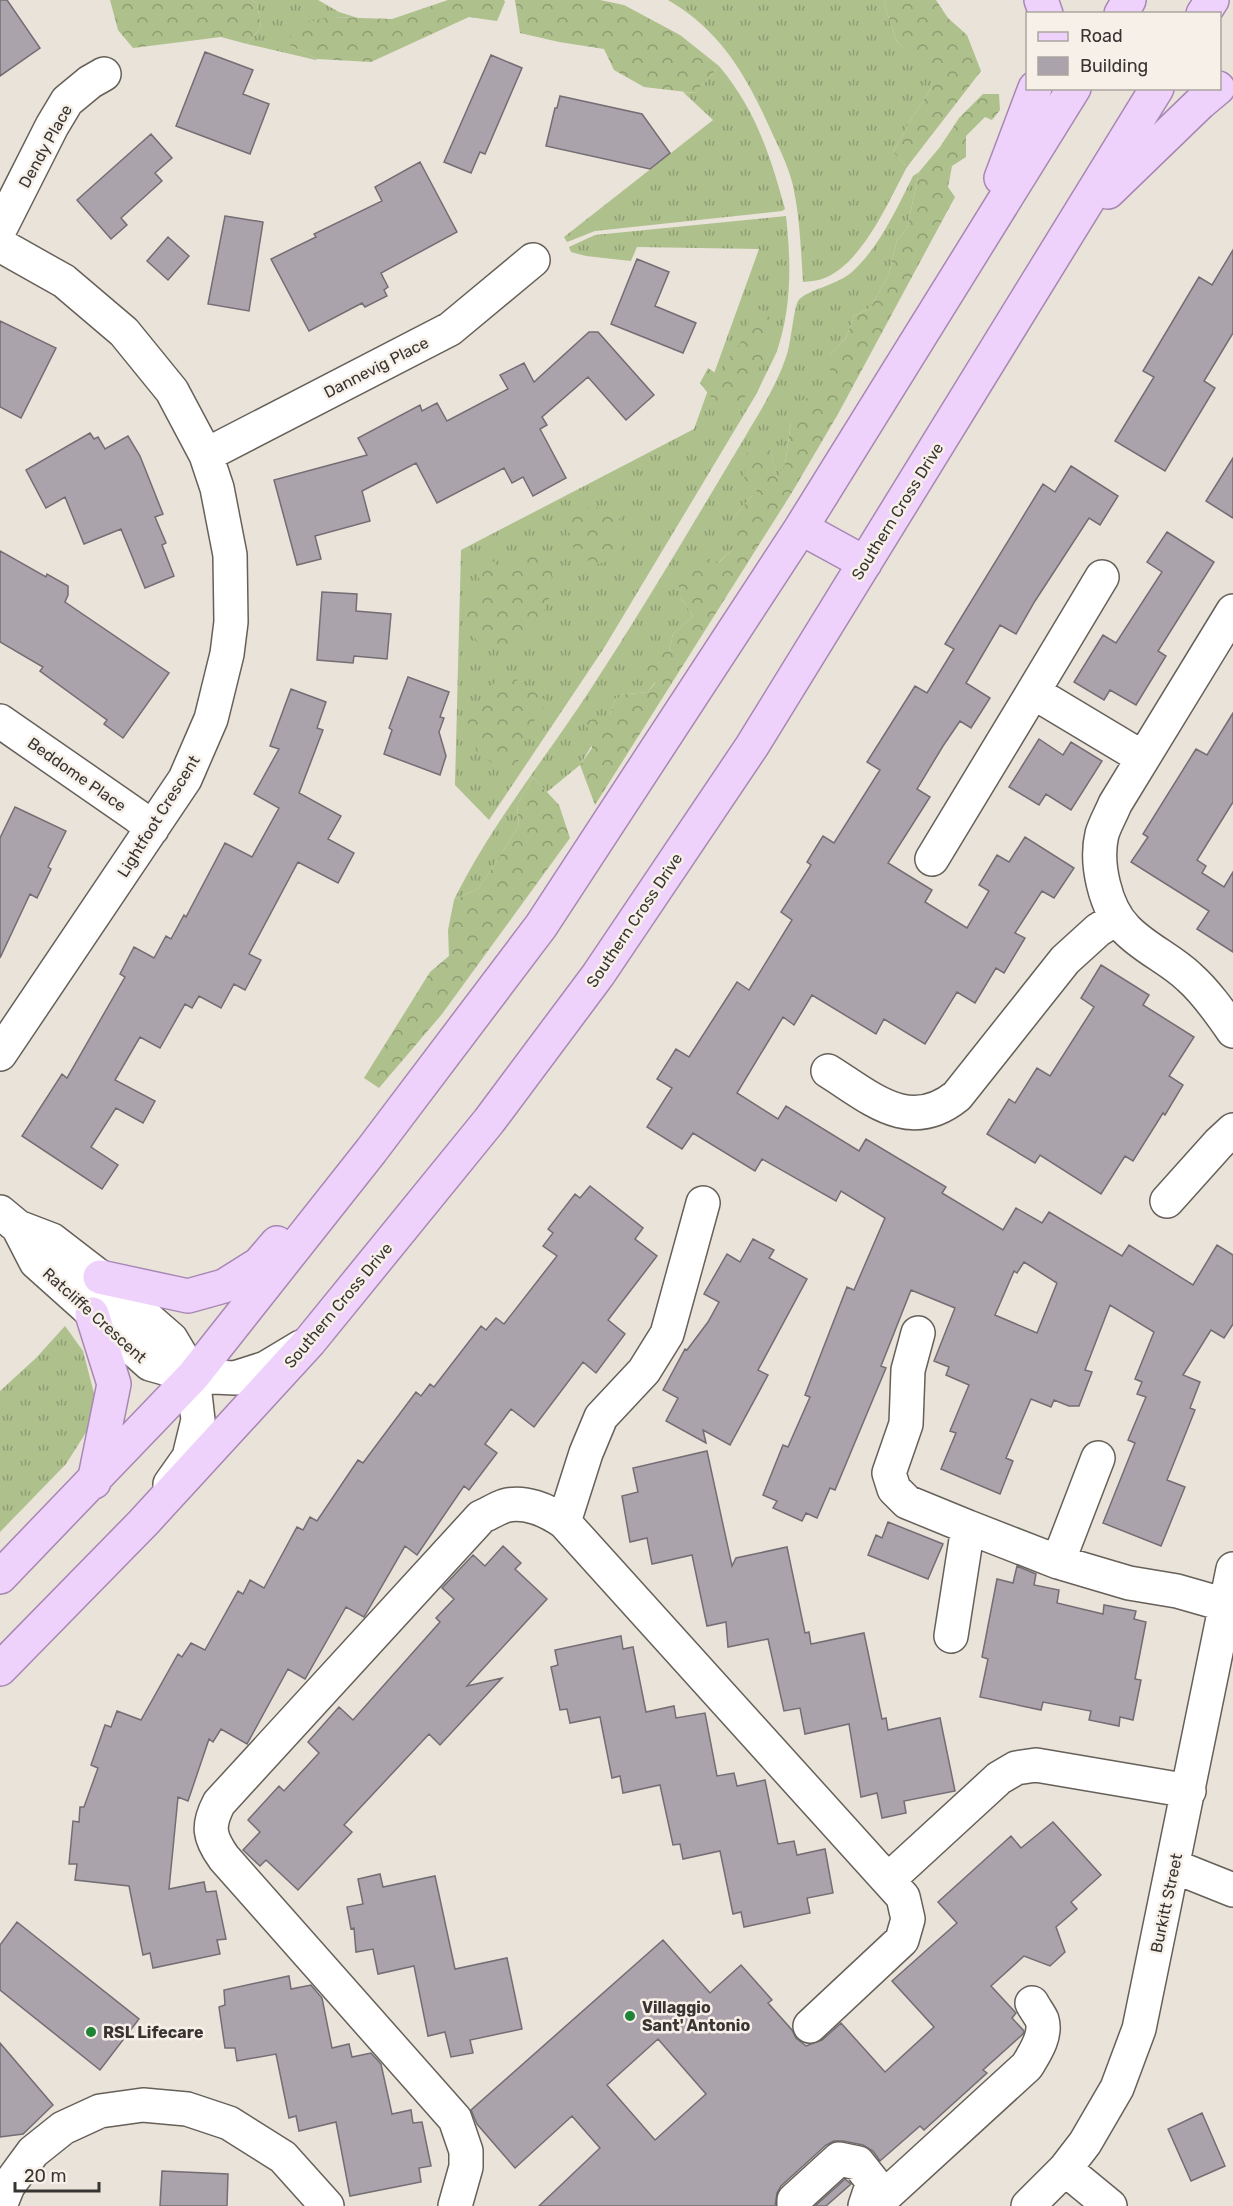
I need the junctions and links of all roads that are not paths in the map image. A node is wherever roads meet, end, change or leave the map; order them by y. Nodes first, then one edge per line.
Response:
1 (104, 74) dead end
2 (1233, 77) edge
3 (1221, 86) edge
4 (1034, 90) edge
5 (1073, 90) edge
6 (1156, 90) edge
7 (1216, 90) edge
8 (1073, 226) junction
9 (0, 229) edge
10 (0, 245) edge
11 (975, 247) junction
12 (533, 260) dead end
13 (206, 455) junction
14 (801, 528) junction
15 (865, 563) junction
16 (1102, 577) dead end
17 (1233, 611) edge
18 (1033, 692) junction
19 (0, 721) edge
20 (1143, 758) junction
21 (152, 829) junction
22 (932, 858) dead end
23 (1117, 918) junction
24 (1233, 1031) edge
25 (0, 1054) edge
26 (828, 1071) dead end
27 (1233, 1130) edge
28 (370, 1151) junction
29 (1167, 1201) dead end
30 (703, 1203) dead end
31 (9, 1219) edge
32 (100, 1277) junction
33 (92, 1314) junction
34 (918, 1333) dead end
35 (310, 1341) junction
36 (193, 1376) junction
37 (1098, 1458) dead end
38 (94, 1482) junction
39 (564, 1522) junction
40 (143, 1523) junction
41 (968, 1527) junction
42 (1058, 1562) junction
43 (1233, 1569) edge
44 (0, 1577) edge
45 (1226, 1605) junction
46 (951, 1636) dead end
47 (0, 1669) edge
48 (1188, 1791) junction
49 (1173, 1866) junction
50 (888, 1880) junction
51 (1233, 1890) edge
52 (1032, 2003) dead end
53 (810, 2026) dead end
54 (1065, 2169) junction
55 (0, 2206) edge
56 (327, 2206) edge
57 (455, 2206) edge
58 (794, 2206) edge
59 (865, 2206) edge
60 (874, 2206) edge
61 (1028, 2206) edge
62 (1110, 2206) edge

1 - 9 street, Dendy Place
2 - 3 main road
4 - 11 main road
5 - 11 main road
6 - 8 main road, Southern Cross Drive
7 - 8 main road
8 - 15 main road, Southern Cross Drive
10 - 13 street, Lightfoot Crescent
11 - 14 main road
12 - 13 street, Dannevig Place
13 - 21 street, Lightfoot Crescent
14 - 15 main road
14 - 28 main road
15 - 35 main road, Southern Cross Drive
16 - 18 street
17 - 20 street
18 - 20 street
18 - 22 street
19 - 21 street, Beddome Place
20 - 23 street
21 - 25 street, Lightfoot Crescent
23 - 24 street
23 - 26 street
27 - 29 street
28 - 32 main road
28 - 36 main road
30 - 39 street
31 - 32 street, Ratcliffe Crescent
31 - 33 street, Ratcliffe Crescent
32 - 36 street, Ratcliffe Crescent
33 - 36 street, Ratcliffe Crescent
33 - 38 main road
34 - 41 street
35 - 36 street, Ratcliffe Crescent
35 - 40 main road, Southern Cross Drive
36 - 38 main road
36 - 40 street, Ratcliffe Crescent
37 - 42 street
38 - 44 main road
39 - 50 street
39 - 57 street
40 - 47 main road, Southern Cross Drive
41 - 42 street
41 - 46 street
42 - 45 street
43 - 45 street, Burkitt Street
45 - 48 street, Burkitt Street
48 - 49 street, Burkitt Street
48 - 50 street
49 - 51 street
49 - 54 street, Burkitt Street
50 - 53 street
52 - 60 street
54 - 61 street, Burkitt Street
54 - 62 street
55 - 56 street
58 - 59 street

